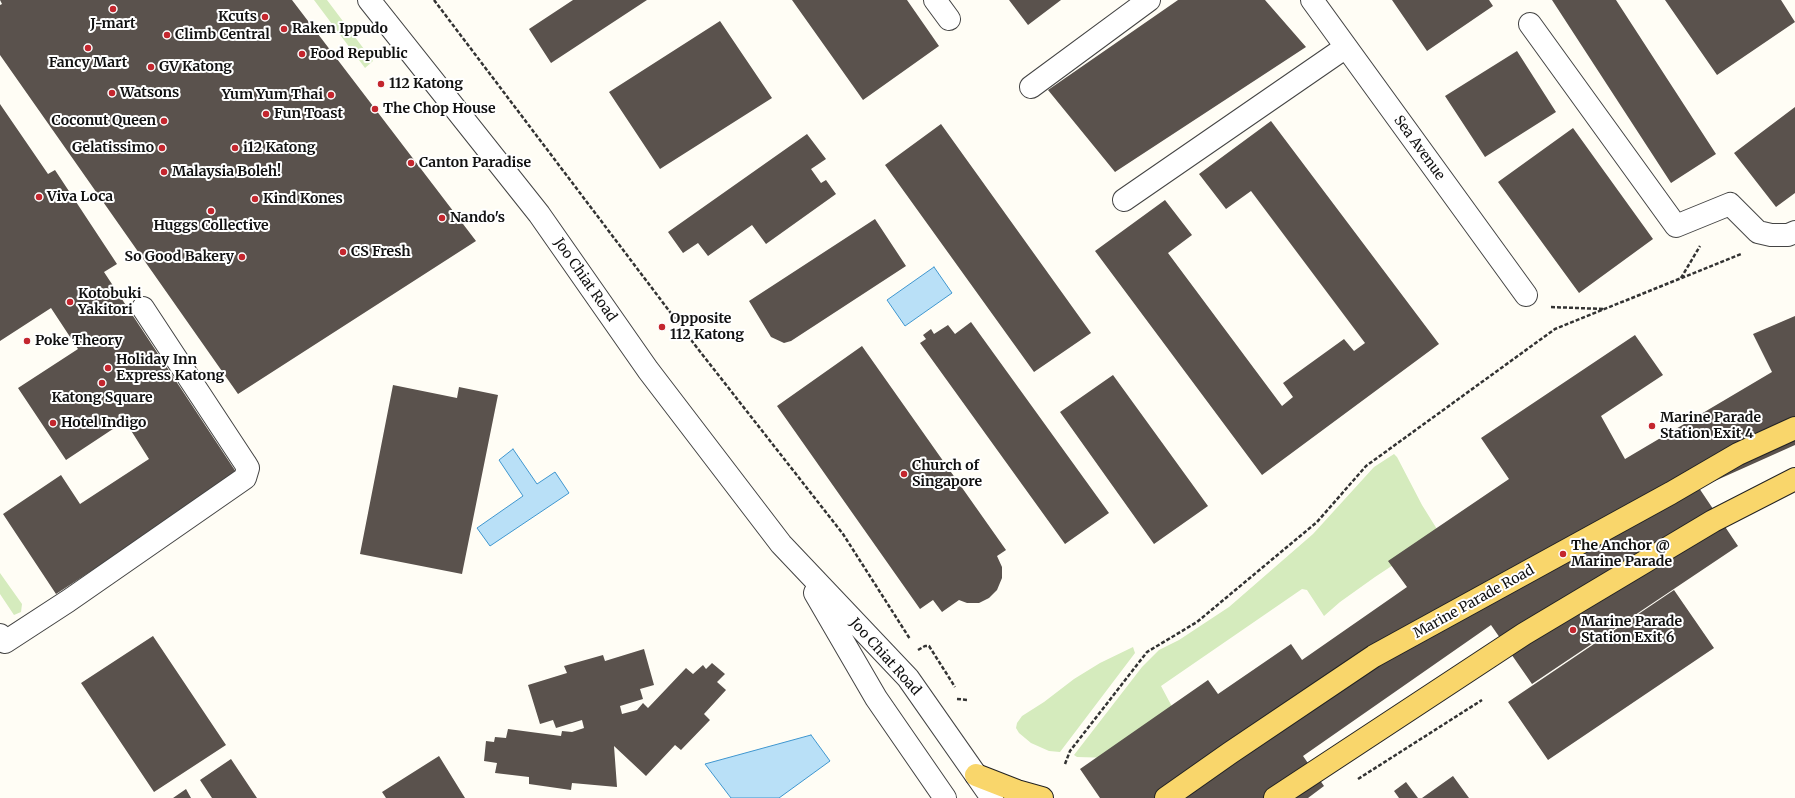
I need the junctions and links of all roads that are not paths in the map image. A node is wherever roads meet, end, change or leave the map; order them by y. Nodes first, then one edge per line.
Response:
1 (369, 0) edge
2 (936, 0) edge
3 (1149, 0) edge
4 (1312, 0) edge
5 (949, 19) dead end
6 (1530, 24) dead end
7 (1346, 47) junction
8 (1031, 87) dead end
9 (1124, 200) dead end
10 (1795, 232) edge
11 (1526, 295) dead end
12 (143, 308) dead end
13 (1795, 428) edge
14 (1795, 479) edge
15 (798, 562) junction
16 (2, 639) edge
17 (976, 775) junction
18 (945, 798) edge
19 (992, 798) edge
20 (1042, 798) edge
21 (1166, 798) edge
22 (1275, 798) edge

1 - 15 street, Joo Chiat Road
2 - 5 street
3 - 8 street
4 - 7 street, Sea Avenue
6 - 10 street
7 - 9 street
7 - 11 street, Sea Avenue
12 - 16 street
13 - 21 main road, Marine Parade Road
14 - 22 main road
15 - 17 street, Joo Chiat Road
15 - 18 street, Joo Chiat Road
17 - 19 street, Joo Chiat Road
17 - 20 main road

